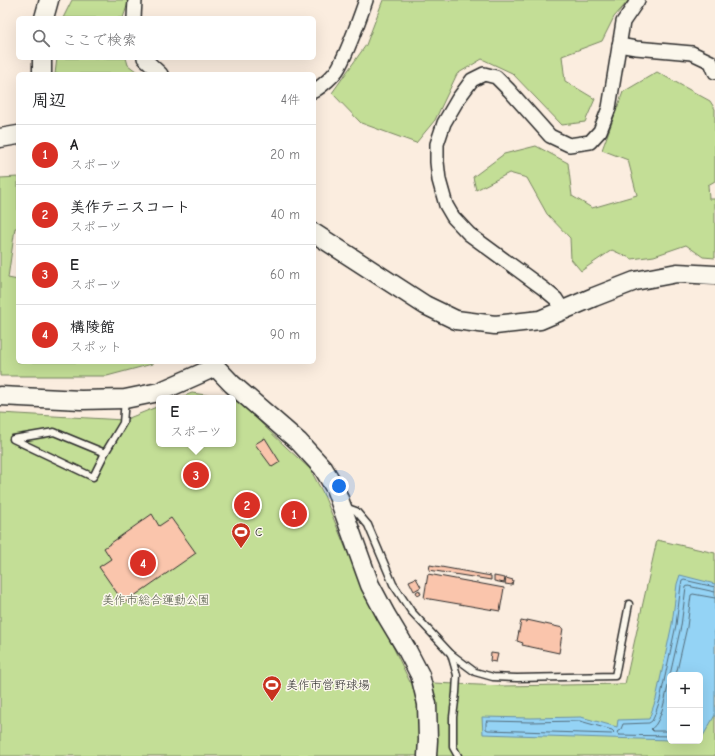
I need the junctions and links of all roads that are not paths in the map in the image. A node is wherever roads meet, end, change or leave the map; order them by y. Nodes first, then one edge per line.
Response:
1 (50, 0) edge
2 (135, 0) edge
3 (366, 0) edge
4 (638, 0) edge
5 (45, 16) edge
6 (134, 16) edge
7 (619, 45) junction
8 (42, 60) edge
9 (146, 60) edge
10 (42, 72) edge
11 (159, 72) edge
12 (715, 72) edge
13 (316, 90) edge
14 (16, 135) edge
15 (0, 138) edge
16 (316, 234) edge
17 (715, 275) edge
18 (563, 310) junction
19 (212, 364) edge
20 (0, 396) edge
21 (125, 399) junction
22 (105, 453) junction
23 (342, 506) junction
24 (629, 604) dead end
25 (451, 654) junction
26 (427, 756) edge
27 (458, 756) edge

1 - 5 street
2 - 6 street
3 - 13 street
4 - 7 street
7 - 12 street
7 - 18 street
8 - 10 street
9 - 11 street
14 - 15 street
16 - 18 street
17 - 18 street
19 - 21 street
19 - 23 street
20 - 21 street
21 - 22 lane
22 - 22 lane
23 - 25 lane
23 - 26 street
24 - 25 lane
25 - 27 lane

